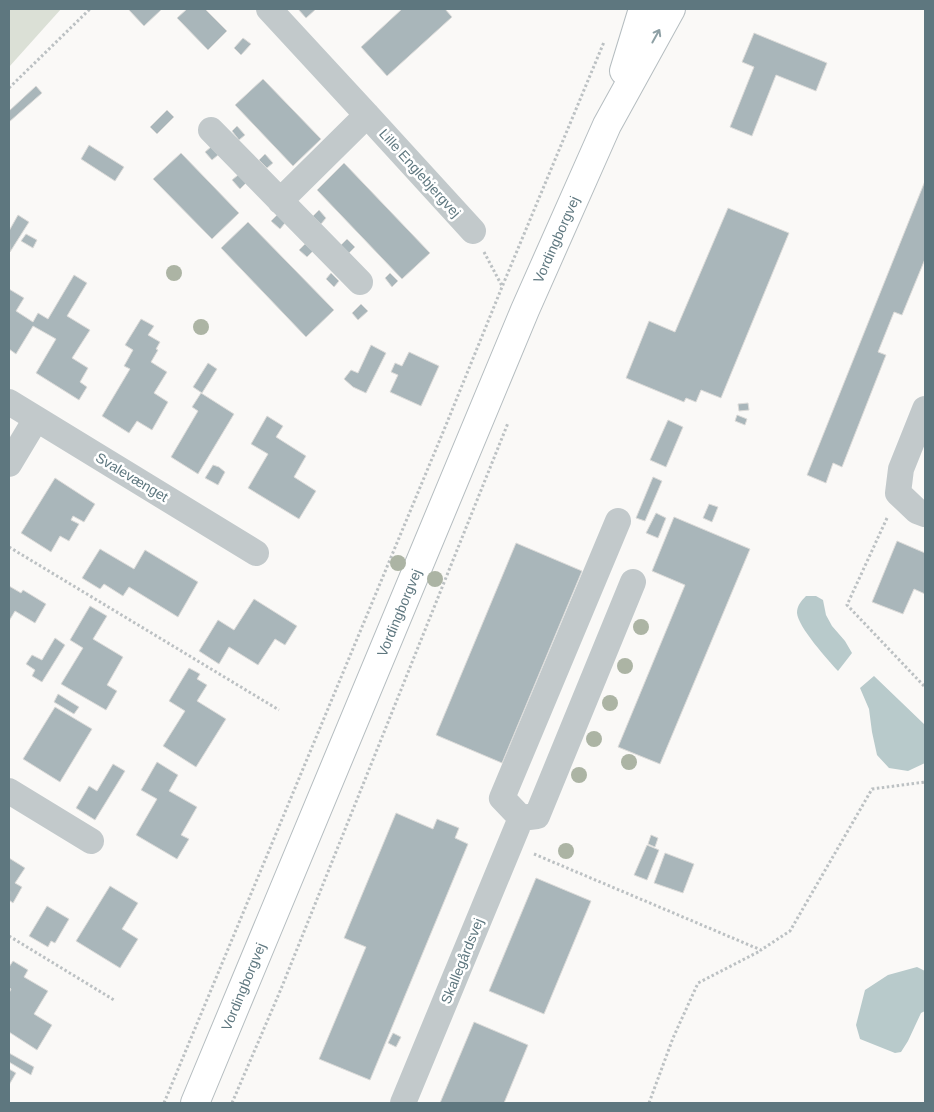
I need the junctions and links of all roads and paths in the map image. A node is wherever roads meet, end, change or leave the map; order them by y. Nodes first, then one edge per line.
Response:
1 (90, 9) edge
2 (269, 9) edge
3 (643, 9) edge
4 (671, 9) edge
5 (606, 36) dead end
6 (9, 88) edge
7 (367, 115) junction
8 (607, 125) junction
9 (211, 130) dead end
10 (280, 201) junction
11 (473, 231) joint
12 (360, 282) dead end
13 (502, 287) junction
14 (9, 402) edge
15 (925, 409) edge
16 (36, 418) junction
17 (509, 423) dead end
18 (9, 464) edge
19 (898, 493) junction
20 (925, 514) edge
21 (618, 521) dead end
22 (9, 547) edge
23 (256, 553) dead end
24 (633, 582) dead end
25 (925, 687) edge
26 (279, 710) dead end
27 (925, 782) edge
28 (9, 791) edge
29 (521, 818) junction
30 (91, 841) dead end
31 (510, 844) junction
32 (9, 936) edge
33 (761, 950) junction
34 (114, 1000) dead end
35 (201, 1102) edge
36 (164, 1103) edge
37 (232, 1103) edge
38 (403, 1103) edge
39 (648, 1103) edge

1 - 6 path
2 - 7 street, Lille Englebjergvej
3 - 8 main road, Vordingborgvej
8 -> 4 main road, Vordingborgvej
5 - 13 path
7 - 10 street
7 - 11 street, Lille Englebjergvej
8 - 35 main road, Vordingborgvej
9 - 10 street
10 - 12 street
11 - 13 path
13 - 36 path
14 - 16 street, Svalevænget
15 - 19 street
16 - 18 street
16 - 23 street, Svalevænget
17 - 37 path
19 - 20 street
19 - 25 path
21 - 29 street
22 - 26 path
24 - 29 street
27 - 33 path
28 - 30 street
29 - 31 street, Skallegårdsvej
31 - 33 path
31 - 38 street, Skallegårdsvej
32 - 34 path
33 - 39 path

